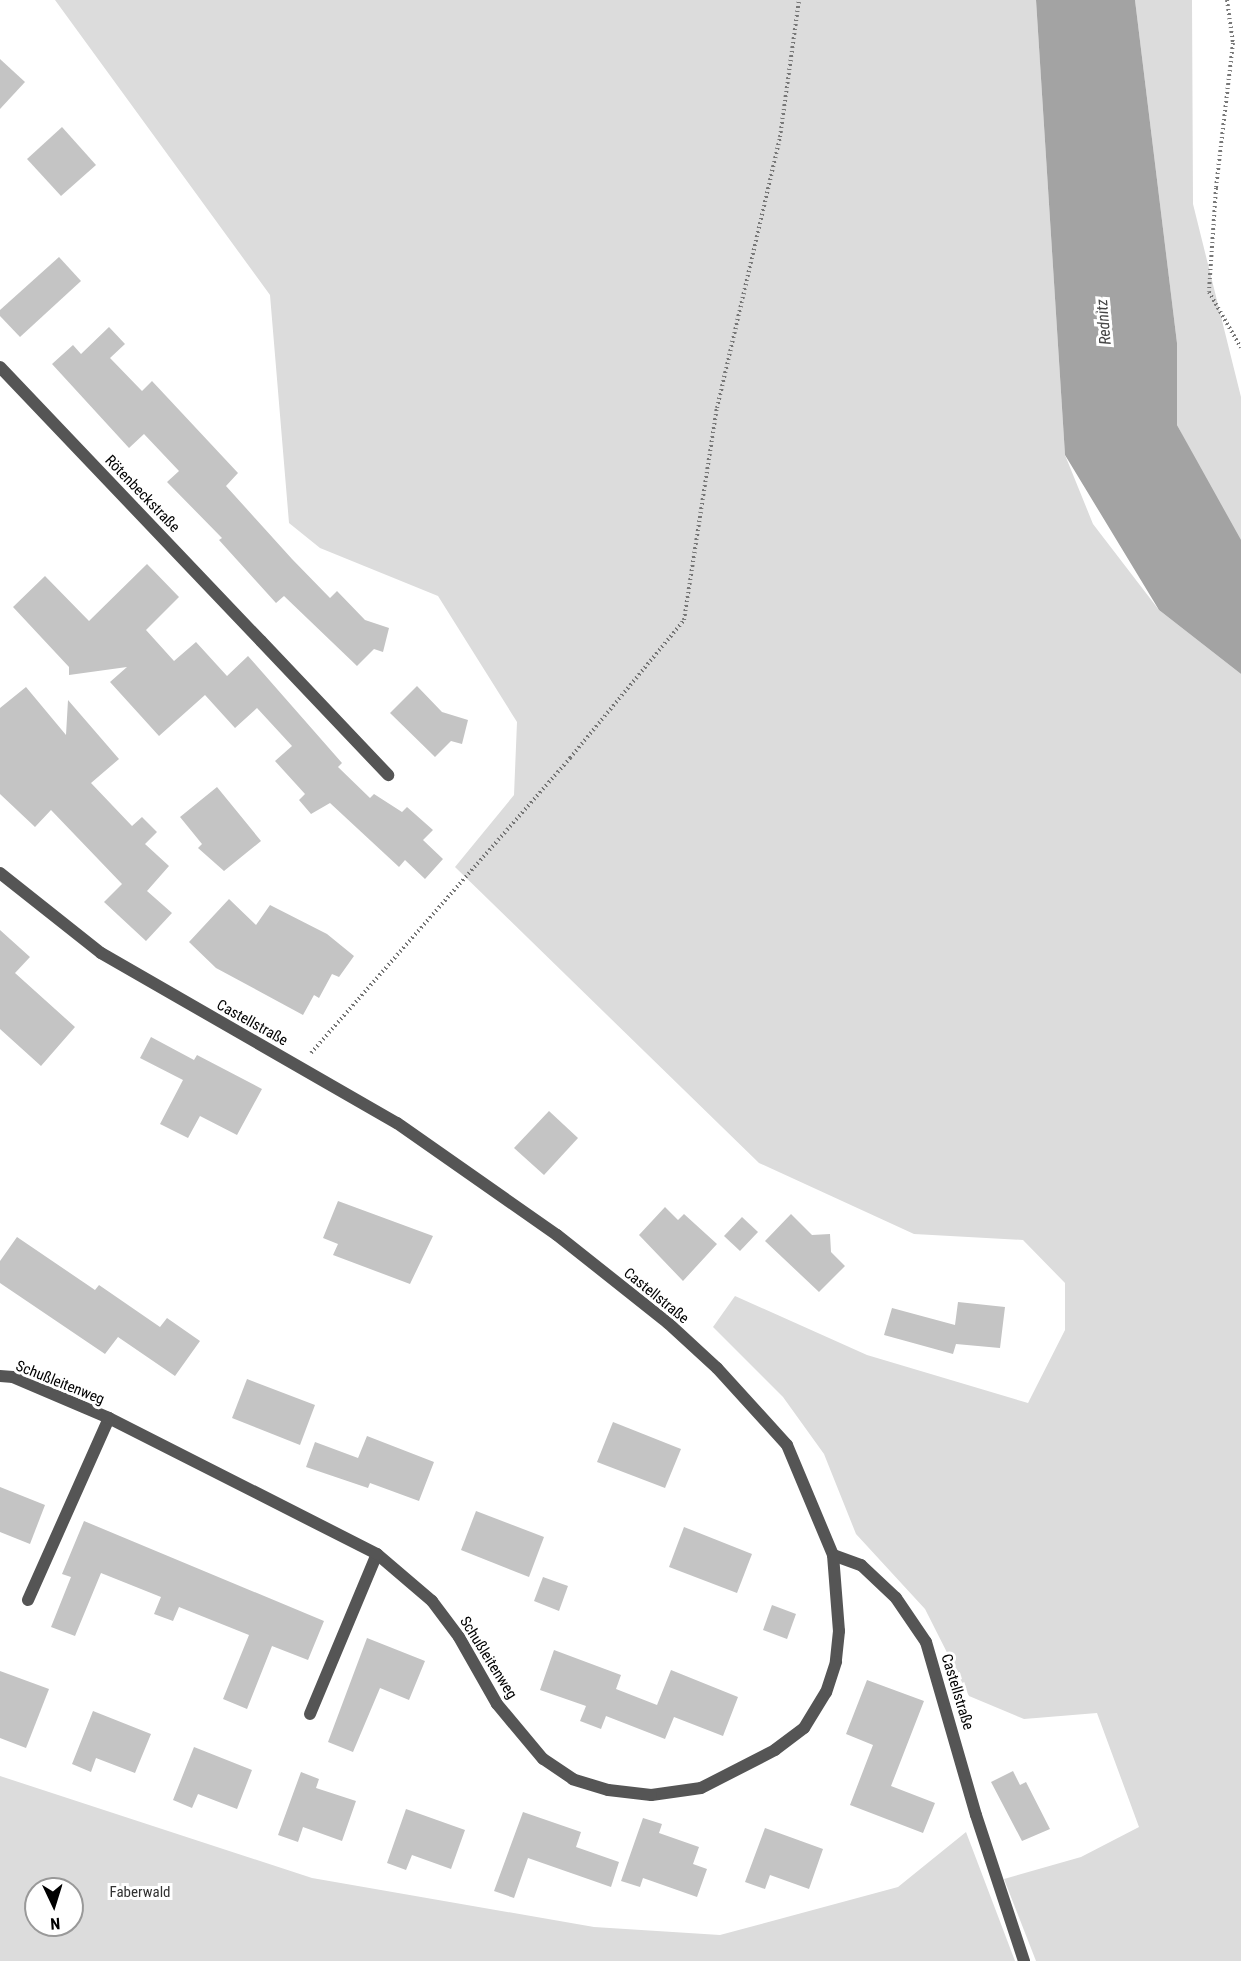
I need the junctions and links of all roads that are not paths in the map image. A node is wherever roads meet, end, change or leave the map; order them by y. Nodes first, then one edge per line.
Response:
1 (0, 367) edge
2 (388, 775) dead end
3 (0, 873) edge
4 (0, 1376) edge
5 (109, 1418) junction
6 (377, 1554) junction
7 (833, 1555) junction
8 (28, 1600) dead end
9 (310, 1714) dead end
10 (1024, 1961) edge

1 - 2 street, Rötenbeckstraße
3 - 7 street, Castellstraße
4 - 5 street, Schußleitenweg
5 - 6 street, Schußleitenweg
5 - 8 street, Schußleitenweg
6 - 7 street, Schußleitenweg
6 - 9 street
7 - 10 street, Castellstraße

